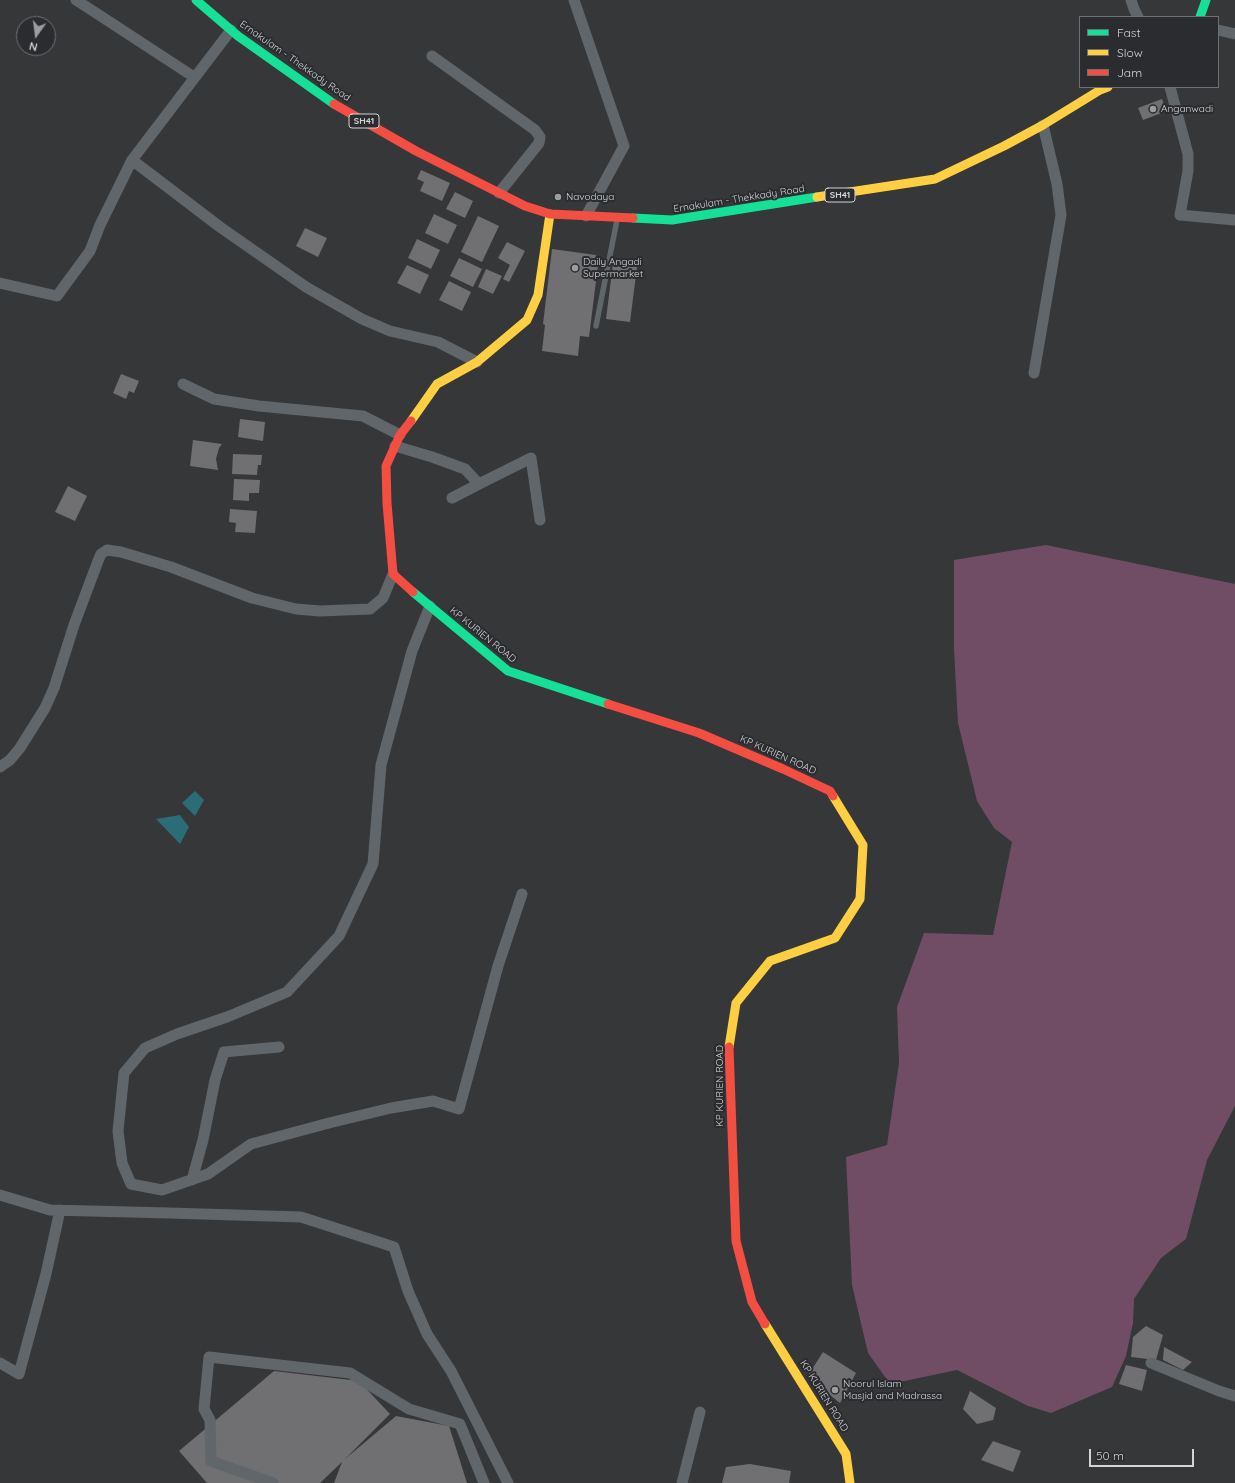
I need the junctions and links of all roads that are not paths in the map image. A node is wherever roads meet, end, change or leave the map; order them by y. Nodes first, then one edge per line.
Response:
1 (76, 0) edge
2 (196, 0) edge
3 (574, 0) edge
4 (1132, 0) edge
5 (1206, 0) edge
6 (1138, 16) edge
7 (1200, 16) edge
8 (231, 30) junction
9 (1219, 30) edge
10 (1235, 34) edge
11 (432, 56) dead end
12 (194, 77) junction
13 (1105, 88) edge
14 (1170, 88) edge
15 (1043, 125) junction
16 (132, 160) junction
17 (499, 193) junction
18 (550, 214) junction
19 (586, 216) junction
20 (618, 218) junction
21 (1235, 220) edge
22 (0, 283) edge
23 (596, 326) dead end
24 (477, 362) junction
25 (1034, 373) dead end
26 (183, 384) dead end
27 (400, 435) junction
28 (395, 446) junction
29 (479, 484) junction
30 (452, 498) dead end
31 (540, 520) dead end
32 (393, 574) junction
33 (430, 606) junction
34 (0, 767) edge
35 (522, 894) dead end
36 (279, 1047) dead end
37 (192, 1180) junction
38 (0, 1195) edge
39 (60, 1210) junction
40 (1151, 1362) dead end
41 (0, 1363) edge
42 (1235, 1396) edge
43 (700, 1412) dead end
44 (273, 1483) edge
45 (484, 1483) edge
46 (508, 1483) edge
47 (682, 1483) edge
48 (850, 1483) edge

1 - 12 street
2 - 8 street, Ernakulam - Thekkady Road / SH41
3 - 19 street
4 - 6 street
5 - 7 street
8 - 12 street
8 - 17 street, Ernakulam - Thekkady Road / SH41
9 - 10 street
11 - 17 street
12 - 16 street
13 - 15 street, Ernakulam - Thekkady Road / SH41
14 - 21 street
15 - 20 street, Ernakulam - Thekkady Road / SH41
15 - 25 street
16 - 22 street
16 - 24 street
17 - 18 street, Ernakulam - Thekkady Road / SH41
18 - 19 street, Ernakulam - Thekkady Road / SH41
18 - 24 street
19 - 20 street, Ernakulam - Thekkady Road / SH41
20 - 23 lane
24 - 27 street
26 - 27 street
27 - 28 street
28 - 29 street
28 - 32 street
29 - 30 street
29 - 31 street
32 - 33 street, KP KURIEN ROAD
32 - 34 street
33 - 37 street
33 - 48 street, KP KURIEN ROAD
35 - 37 street
36 - 37 street
38 - 39 street
39 - 41 street
39 - 46 street
40 - 42 street
43 - 47 street
44 - 45 street

